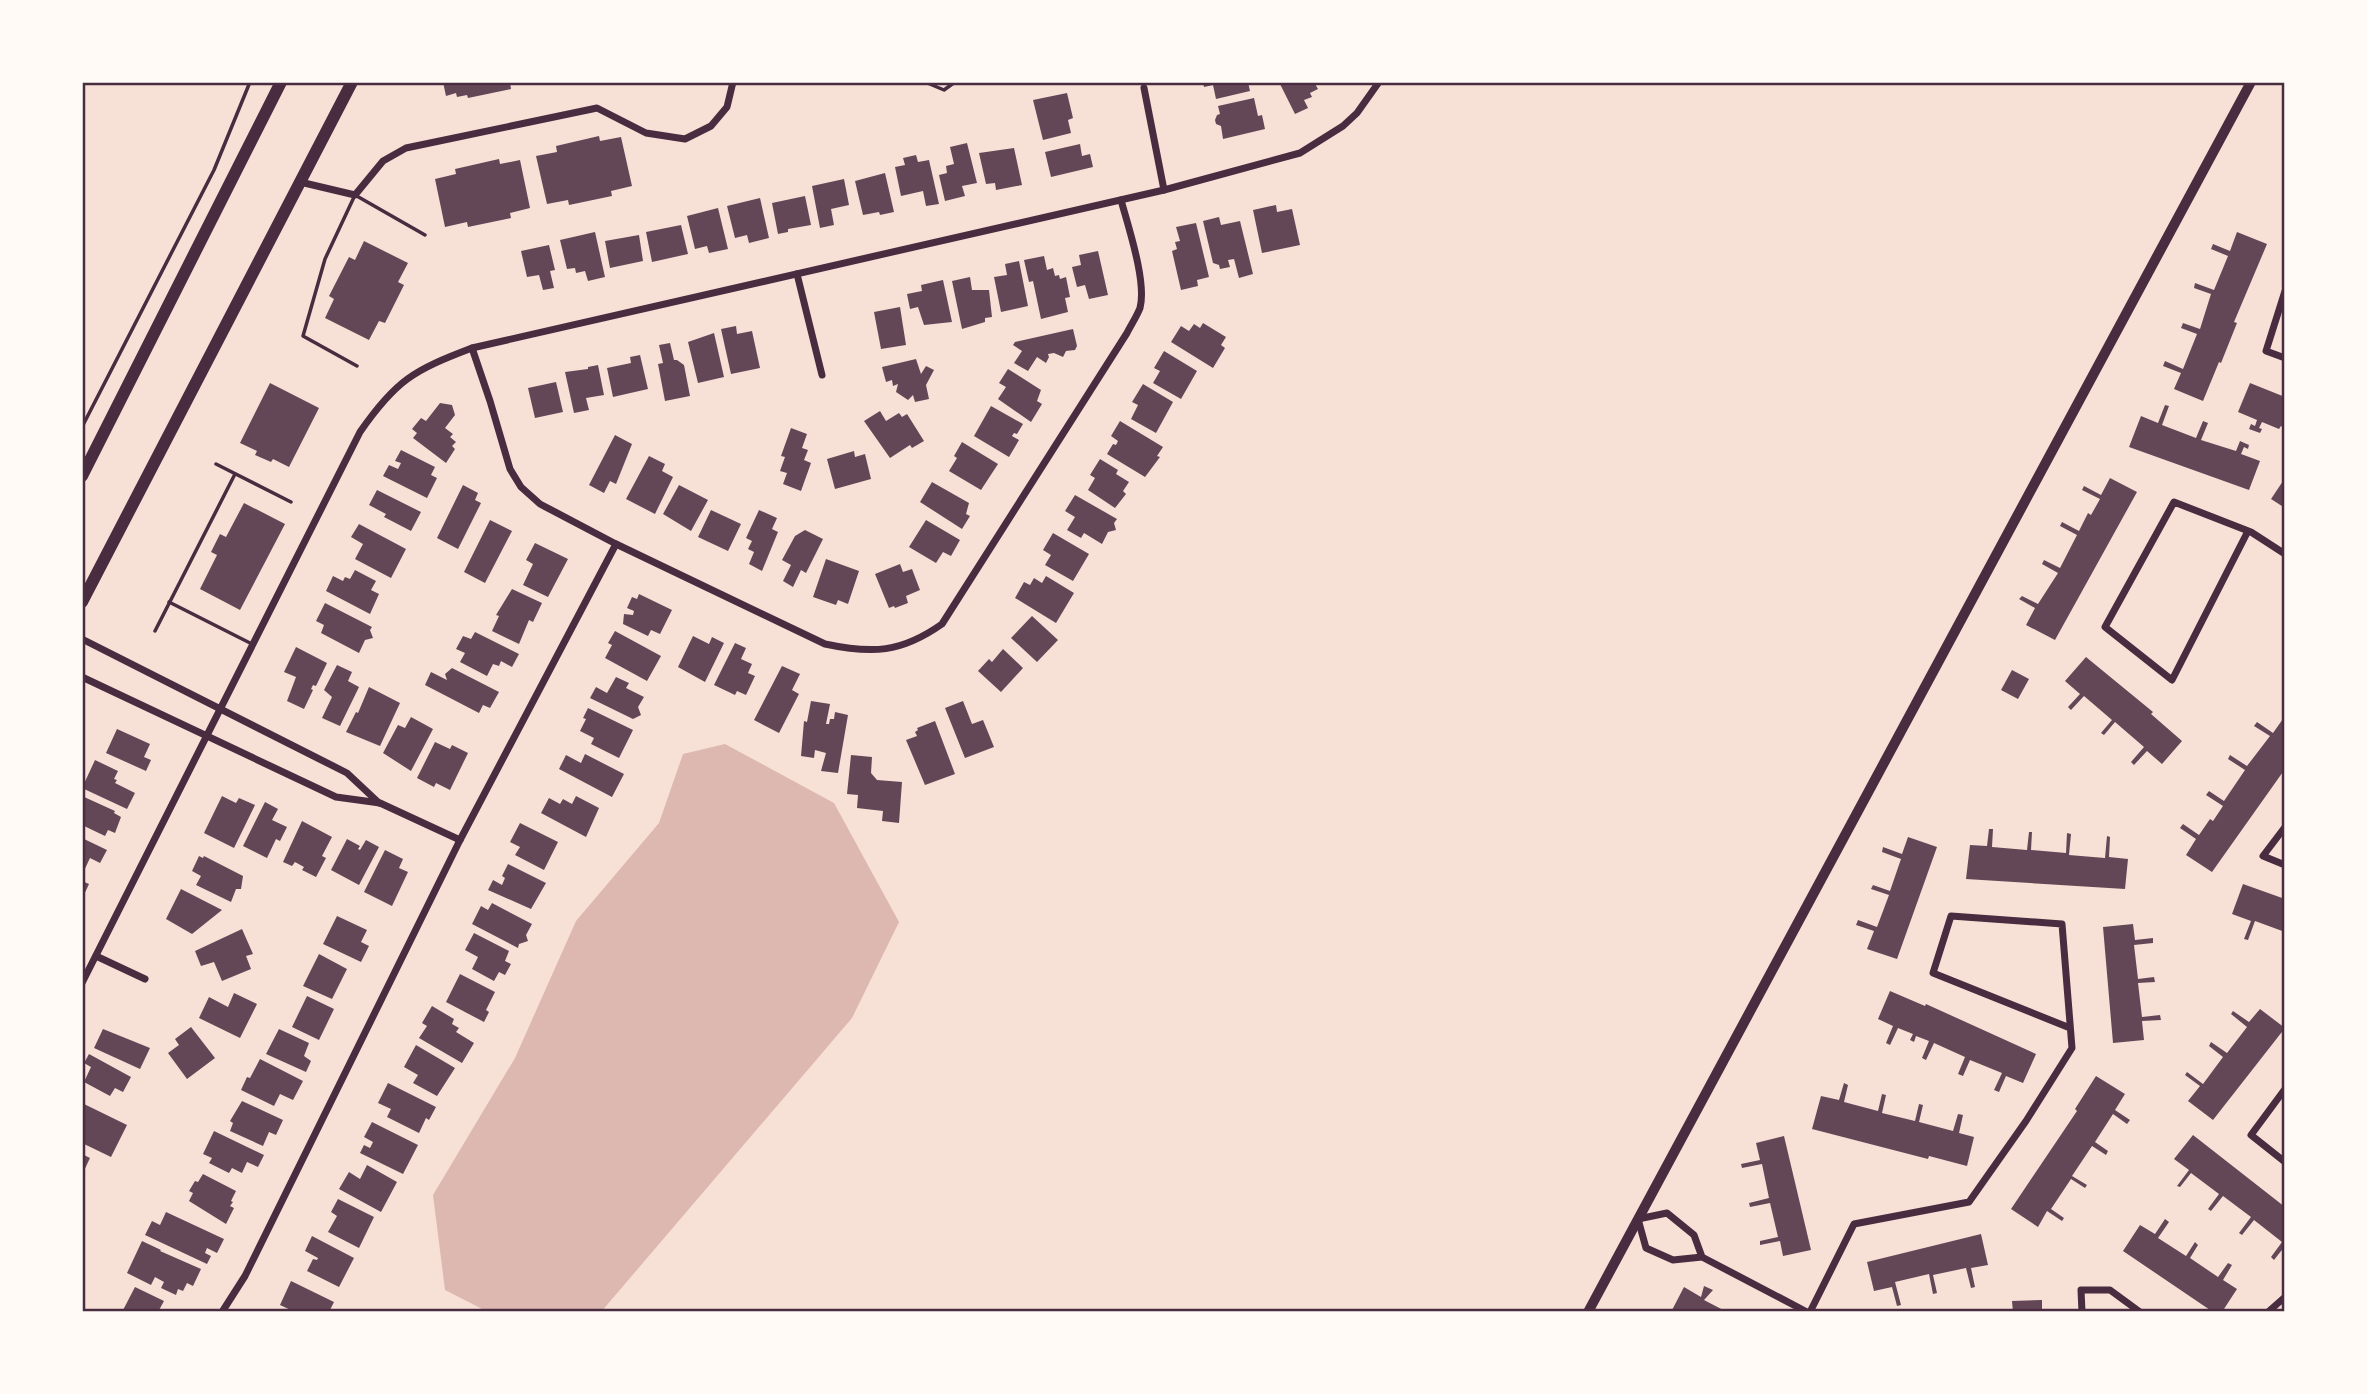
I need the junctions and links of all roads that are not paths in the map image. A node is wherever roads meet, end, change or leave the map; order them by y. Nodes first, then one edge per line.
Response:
1 (281, 82) edge
2 (352, 82) edge
3 (733, 82) edge
4 (925, 82) edge
5 (956, 82) edge
6 (1379, 82) edge
7 (2251, 82) edge
8 (1144, 88) dead end
9 (300, 182) junction
10 (1164, 190) junction
11 (355, 195) junction
12 (1121, 200) junction
13 (425, 235) dead end
14 (797, 274) junction
15 (2285, 291) edge
16 (472, 348) junction
17 (2285, 358) edge
18 (357, 366) dead end
19 (822, 375) dead end
20 (216, 464) dead end
21 (235, 474) junction
22 (82, 477) edge
23 (290, 502) dead end
24 (2248, 531) junction
25 (616, 544) junction
26 (2285, 554) edge
27 (82, 602) edge
28 (169, 602) junction
29 (155, 631) dead end
30 (82, 639) edge
31 (252, 644) junction
32 (82, 677) edge
33 (219, 709) junction
34 (206, 735) junction
35 (380, 803) junction
36 (2285, 827) edge
37 (460, 840) junction
38 (2285, 865) edge
39 (96, 956) junction
40 (145, 979) dead end
41 (82, 983) edge
42 (2070, 1028) junction
43 (2285, 1090) edge
44 (2285, 1162) edge
45 (1638, 1219) junction
46 (1702, 1257) junction
47 (2285, 1297) edge
48 (222, 1312) edge
49 (1588, 1312) edge
50 (1809, 1312) edge
51 (2082, 1312) edge
52 (2140, 1312) edge
53 (2268, 1312) edge

1 - 22 highway
2 - 9 highway
3 - 11 street
4 - 5 lane
6 - 10 street
7 - 45 street
8 - 10 street
9 - 11 street
9 - 27 highway
10 - 12 street
11 - 13 lane
11 - 18 lane
12 - 14 street
12 - 25 street
14 - 16 street
14 - 19 street
15 - 17 street
16 - 25 street
16 - 31 street
20 - 21 lane
21 - 23 lane
21 - 28 lane
24 - 24 street
24 - 26 street
25 - 37 street
28 - 29 lane
28 - 31 lane
30 - 33 street
31 - 33 street
32 - 34 street
33 - 34 street
33 - 35 street
34 - 35 street
34 - 39 street
35 - 37 street
36 - 38 street
37 - 48 street
39 - 40 street
39 - 41 street
42 - 42 street
42 - 50 street
43 - 44 street
45 - 46 street
45 - 46 street
45 - 49 street
46 - 50 street
47 - 53 street
51 - 52 street

